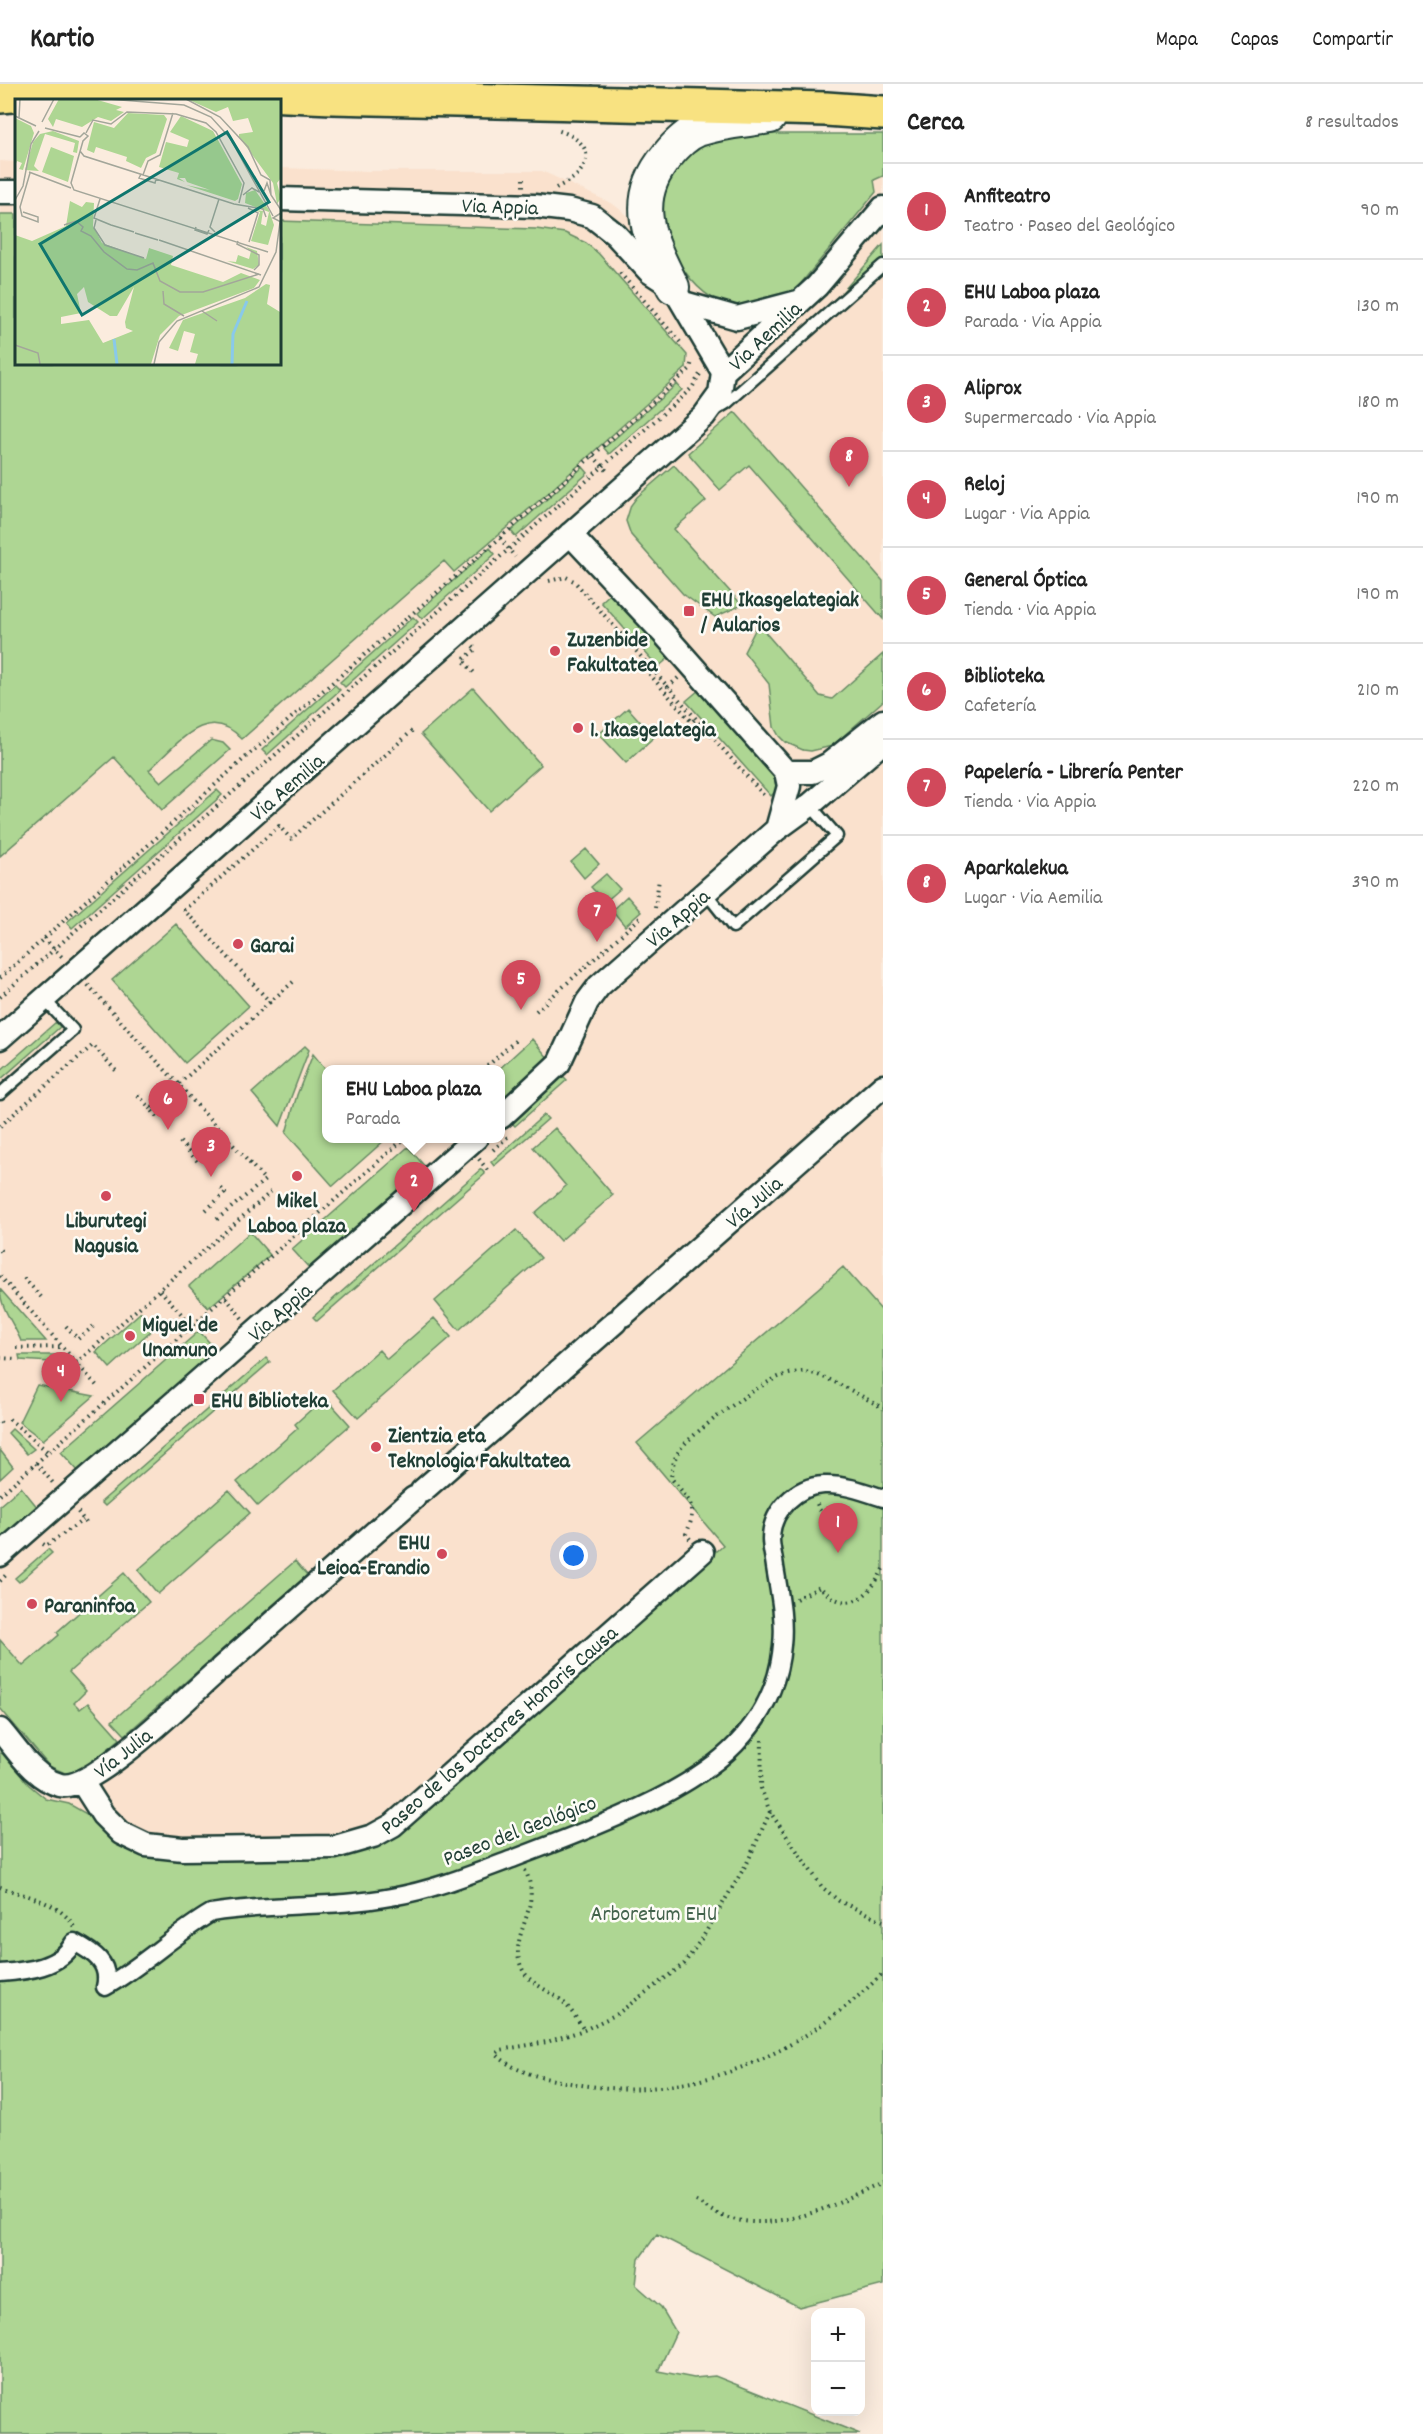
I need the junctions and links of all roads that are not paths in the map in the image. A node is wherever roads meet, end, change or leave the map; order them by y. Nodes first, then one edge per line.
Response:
1 (0, 96) edge
2 (826, 109) junction
3 (883, 113) edge
4 (280, 199) edge
5 (883, 208) edge
6 (883, 265) edge
7 (679, 295) junction
8 (798, 302) junction
9 (723, 372) junction
10 (704, 416) junction
11 (570, 534) junction
12 (883, 721) edge
13 (883, 742) edge
14 (786, 772) junction
15 (813, 772) junction
16 (810, 806) junction
17 (777, 829) junction
18 (706, 893) junction
19 (44, 999) junction
20 (0, 1038) edge
21 (883, 1086) edge
22 (0, 1094) edge
23 (505, 1113) edge
24 (470, 1143) edge
25 (883, 1498) edge
26 (702, 1552) road end
27 (0, 1555) edge
28 (0, 1730) edge
29 (82, 1782) junction
30 (0, 1973) edge

1 - 2 main road
2 - 3 main road
2 - 7 main road
4 - 7 street, Via Appia
5 - 8 street, Via Aemilia
6 - 10 lane
7 - 8 street
7 - 9 street
8 - 9 street, Via Aemilia
9 - 10 street, Via Aemilia
10 - 11 street, Via Aemilia
11 - 14 street
11 - 19 street, Via Aemilia
12 - 15 street
13 - 16 street, Via Appia
14 - 15 street
14 - 17 street
15 - 16 street
16 - 17 street, Via Appia
16 - 18 lane
17 - 18 street, Via Appia
18 - 23 street, Via Appia
19 - 20 street, Via Aemilia
19 - 22 lane
21 - 29 street, Vía Julia
24 - 27 street, Via Appia
25 - 30 street, Paseo del Geológico
26 - 29 street, Paseo de los Doctores Honoris Causa
28 - 29 street, Vía Julia

